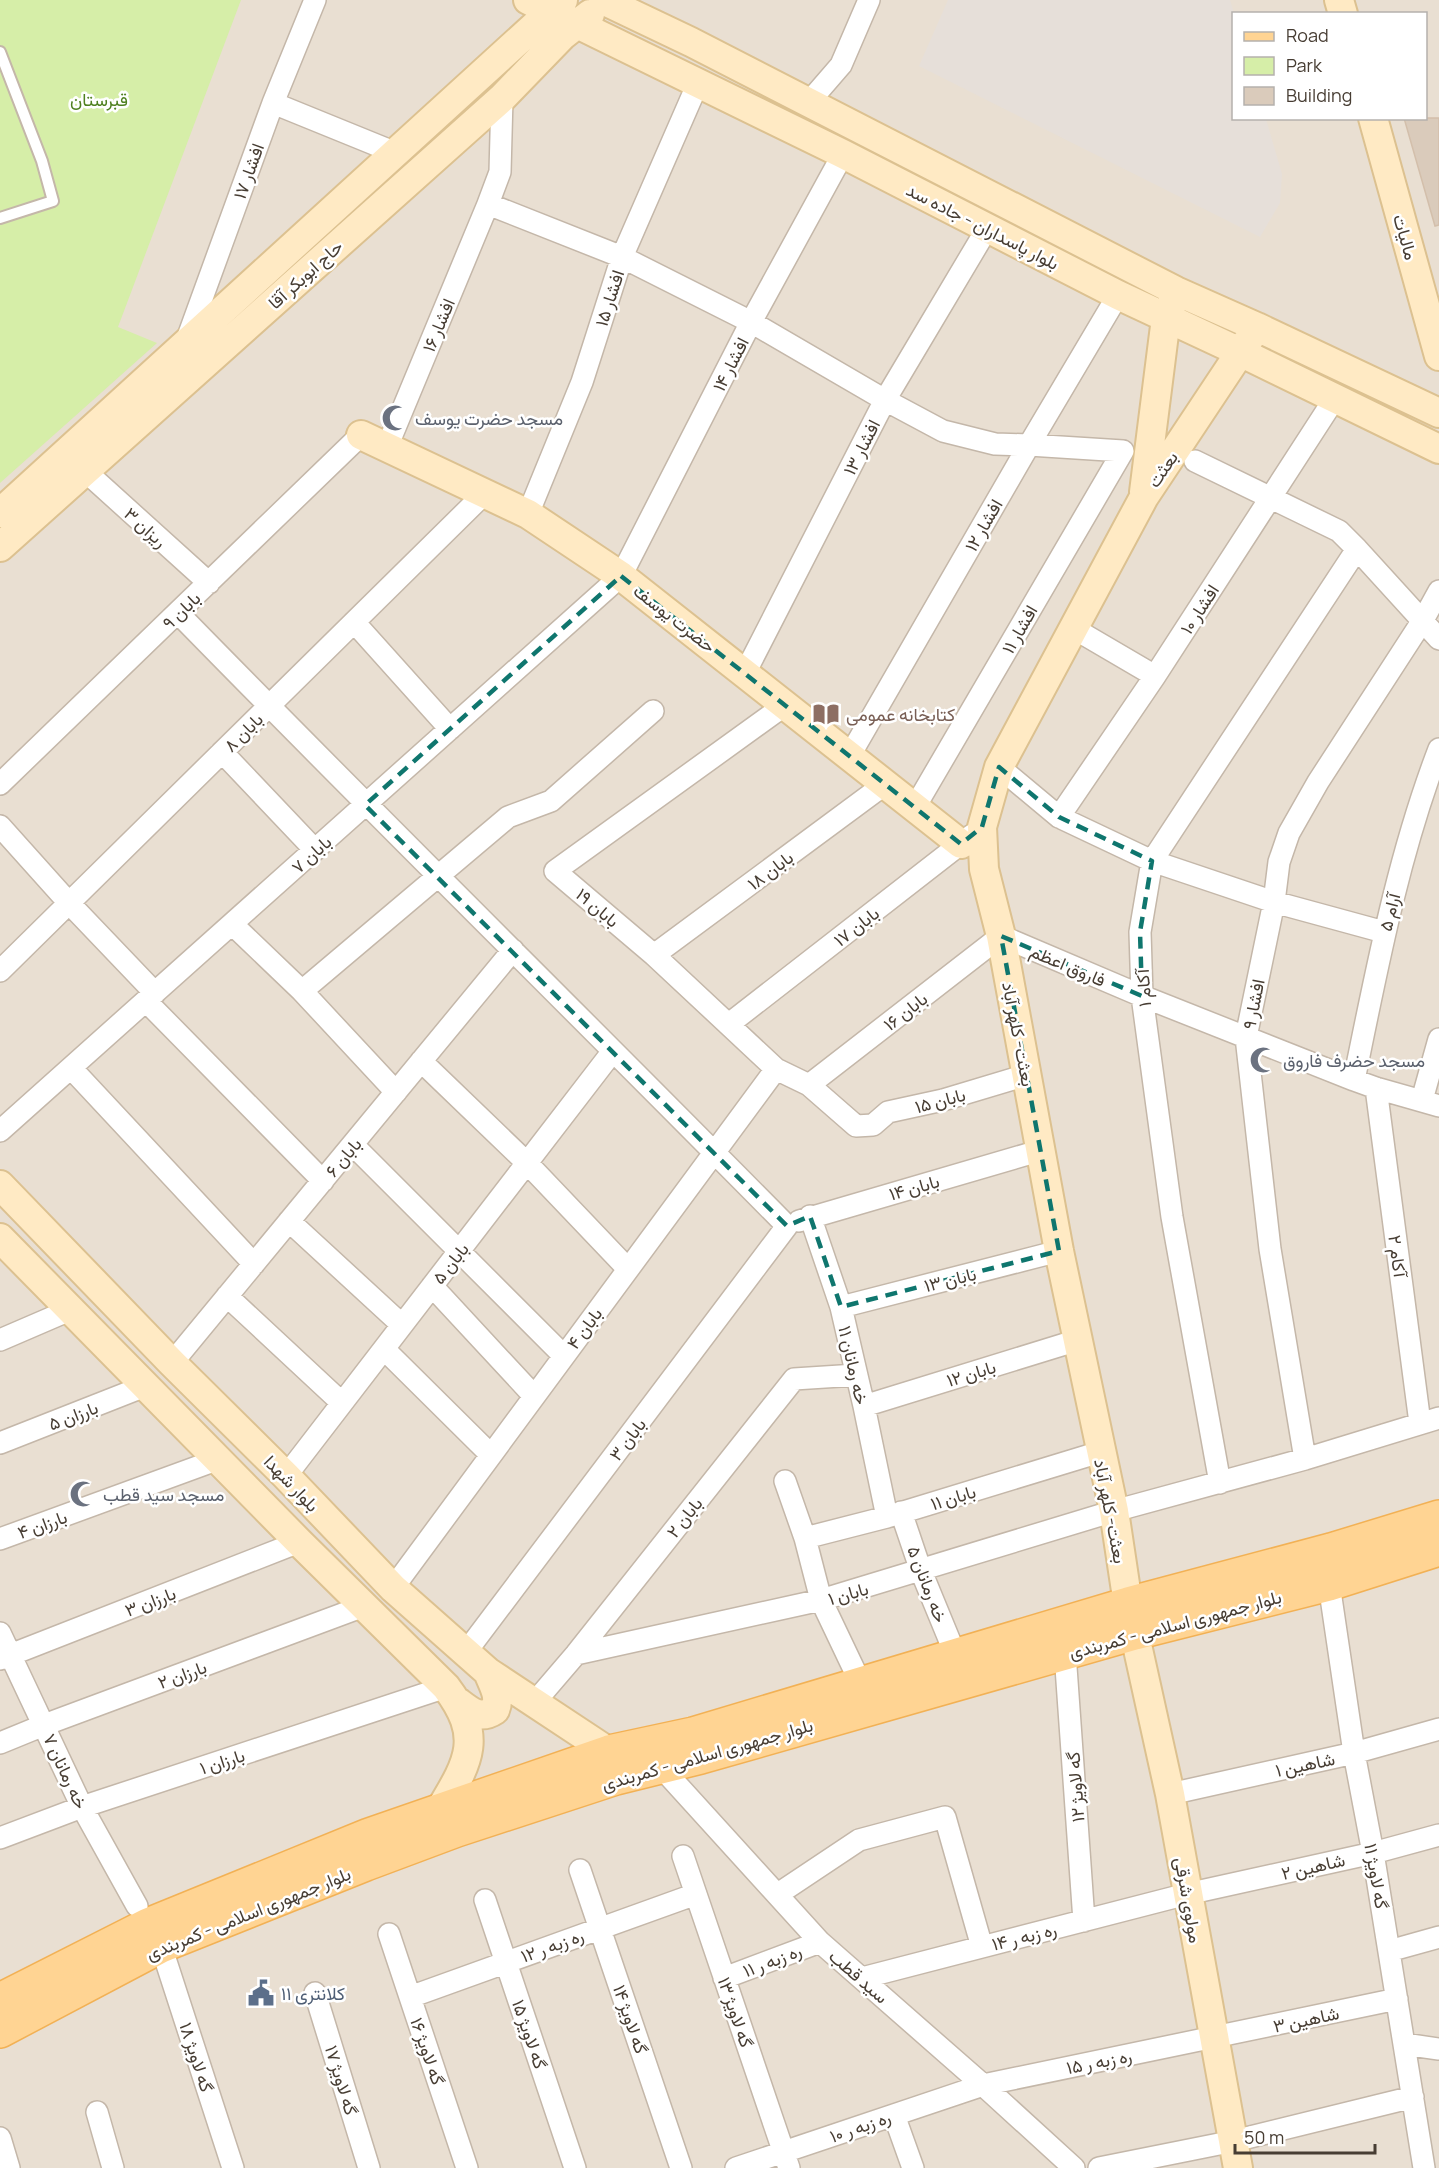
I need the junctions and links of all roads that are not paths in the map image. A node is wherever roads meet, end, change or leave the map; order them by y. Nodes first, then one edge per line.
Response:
1 (315, 0) edge
2 (869, 0) edge
3 (606, 1) edge
4 (554, 9) edge
5 (0, 52) edge
6 (698, 84) junction
7 (502, 98) junction
8 (809, 102) junction
9 (273, 103) junction
10 (1373, 120) edge
11 (396, 153) junction
12 (843, 154) junction
13 (488, 204) junction
14 (0, 218) edge
15 (988, 227) junction
16 (622, 258) junction
17 (1176, 291) junction
18 (1118, 295) junction
19 (1166, 318) junction
20 (751, 322) junction
21 (1257, 327) junction
22 (185, 344) junction
23 (1240, 352) junction
24 (1439, 356) edge
25 (1335, 398) junction
26 (885, 400) junction
27 (1439, 414) edge
28 (361, 435) joint
29 (1029, 445) junction
30 (387, 447) junction
31 (1439, 449) edge
32 (1195, 461) dead end
33 (84, 471) junction
34 (485, 493) junction
35 (1144, 497) junction
36 (1270, 500) junction
37 (0, 513) edge
38 (528, 514) junction
39 (0, 547) edge
40 (1357, 549) junction
41 (621, 576) junction
42 (209, 583) junction
43 (1439, 591) edge
44 (178, 613) junction
45 (1423, 620) junction
46 (354, 622) junction
47 (1073, 628) junction
48 (1439, 639) edge
49 (745, 673) junction
50 (1155, 676) junction
51 (785, 705) junction
52 (269, 706) junction
53 (653, 711) dead end
54 (450, 729) junction
55 (1439, 748) edge
56 (222, 752) junction
57 (850, 755) junction
58 (999, 767) junction
59 (0, 783) edge
60 (885, 784) junction
61 (365, 805) junction
62 (915, 807) junction
63 (1059, 817) junction
64 (0, 826) edge
65 (972, 835) junction
66 (315, 850) junction
67 (1152, 861) junction
68 (440, 877) junction
69 (1274, 902) junction
70 (69, 903) junction
71 (232, 924) junction
72 (1384, 932) junction
73 (1001, 936) junction
74 (513, 950) junction
75 (654, 955) junction
76 (0, 971) edge
77 (302, 991) junction
78 (1142, 996) junction
79 (150, 997) junction
80 (729, 1024) junction
81 (1246, 1037) junction
82 (1439, 1039) edge
83 (613, 1051) junction
84 (421, 1061) junction
85 (71, 1068) junction
86 (776, 1069) junction
87 (1026, 1074) junction
88 (1354, 1080) junction
89 (809, 1085) junction
90 (1376, 1088) junction
91 (396, 1092) junction
92 (1430, 1103) edge
93 (856, 1126) joint
94 (0, 1131) edge
95 (352, 1145) junction
96 (1042, 1150) junction
97 (715, 1152) junction
98 (527, 1163) junction
99 (323, 1181) junction
100 (0, 1185) edge
101 (810, 1216) junction
102 (289, 1221) junction
103 (787, 1226) junction
104 (0, 1238) edge
105 (460, 1250) junction
106 (1059, 1251) junction
107 (254, 1264) junction
108 (628, 1269) junction
109 (432, 1286) junction
110 (227, 1296) junction
111 (841, 1307) junction
112 (72, 1309) junction
113 (402, 1325) junction
114 (0, 1340) edge
115 (1078, 1340) junction
116 (384, 1348) junction
117 (564, 1356) junction
118 (172, 1363) junction
119 (856, 1376) junction
120 (145, 1386) junction
121 (534, 1396) junction
122 (342, 1403) junction
123 (864, 1406) junction
124 (1430, 1420) edge
125 (0, 1443) edge
126 (1100, 1452) junction
127 (491, 1455) junction
128 (219, 1459) junction
129 (1305, 1460) junction
130 (286, 1476) junction
131 (785, 1481) dead end
132 (1220, 1483) junction
133 (1114, 1511) junction
134 (894, 1514) junction
135 (1439, 1517) edge
136 (805, 1538) junction
137 (0, 1539) edge
138 (299, 1542) junction
139 (1439, 1549) edge
140 (921, 1571) junction
141 (1329, 1584) junction
142 (393, 1588) junction
143 (821, 1600) junction
144 (364, 1606) junction
145 (1132, 1618) junction
146 (0, 1633) edge
147 (466, 1652) junction
148 (1065, 1653) junction
149 (576, 1654) junction
150 (6, 1656) edge
151 (956, 1656) junction
152 (488, 1672) junction
153 (861, 1683) junction
154 (452, 1695) junction
155 (534, 1703) junction
156 (44, 1725) junction
157 (1439, 1729) edge
158 (0, 1743) edge
159 (697, 1746) junction
160 (1354, 1754) junction
161 (613, 1765) junction
162 (661, 1767) junction
163 (1170, 1794) junction
164 (82, 1807) junction
165 (441, 1808) junction
166 (1439, 1835) edge
167 (0, 1838) edge
168 (1373, 1853) junction
169 (682, 1856) dead end
170 (580, 1870) dead end
171 (696, 1894) junction
172 (778, 1894) junction
173 (1187, 1894) junction
174 (485, 1900) dead end
175 (137, 1906) dead end
176 (1084, 1921) junction
177 (600, 1928) junction
178 (389, 1934) dead end
179 (1439, 1937) edge
180 (820, 1942) junction
181 (161, 1946) junction
182 (982, 1947) junction
183 (1389, 1951) junction
184 (506, 1961) junction
185 (724, 1978) junction
186 (862, 1978) junction
187 (315, 1993) dead end
188 (410, 1997) junction
189 (1397, 1999) junction
190 (0, 2000) edge
191 (0, 2031) edge
192 (1214, 2038) junction
193 (1404, 2044) junction
194 (1439, 2049) edge
195 (983, 2085) junction
196 (1413, 2097) junction
197 (97, 2112) dead end
198 (894, 2115) junction
199 (0, 2138) edge
200 (1236, 2155) edge
201 (786, 2160) edge
202 (9, 2168) edge
203 (113, 2168) edge
204 (233, 2168) edge
205 (369, 2168) edge
206 (467, 2168) edge
207 (575, 2168) edge
208 (681, 2168) edge
209 (736, 2168) edge
210 (913, 2168) edge
211 (1074, 2168) edge
212 (1099, 2168) edge
213 (1424, 2168) edge

1 - 9 street, افشار ۱۷
2 - 8 street
3 - 4 main road, حاج ابوبکر آقا
3 - 8 main road, بلوار پاسداران - جاده سد
4 - 6 main road, بلوار پاسداران - جاده سد
4 - 7 main road, حاج ابوبکر آقا
4 - 11 main road, حاج ابوبکر آقا
5 - 14 lane
6 - 12 main road, بلوار پاسداران - جاده سد
6 - 16 street, افشار ۱۵
7 - 13 street, افشار ۱۶
7 - 33 main road, حاج ابوبکر آقا
8 - 17 main road, بلوار پاسداران - جاده سد
9 - 11 street
9 - 22 street, افشار ۱۷
10 - 24 main road, مالیات
11 - 22 main road, حاج ابوبکر آقا
12 - 15 main road, بلوار پاسداران - جاده سد
12 - 20 street, افشار ۱۴
13 - 16 street
13 - 30 street, افشار ۱۶
15 - 18 main road, بلوار پاسداران - جاده سد
15 - 26 street, افشار ۱۳
16 - 20 street
16 - 38 street, افشار ۱۵
17 - 19 main road, بعثت
17 - 21 main road, بلوار پاسداران - جاده سد
18 - 19 main road, بلوار پاسداران - جاده سد
18 - 29 street, افشار ۱۲
19 - 23 main road, بلوار پاسداران - جاده سد
19 - 35 main road, بعثت
20 - 26 street
20 - 41 street, افشار ۱۴
21 - 23 main road, بعثت
21 - 27 main road, بلوار پاسداران - جاده سد
22 - 37 main road, حاج ابوبکر آقا
23 - 25 main road, بلوار پاسداران - جاده سد
23 - 35 main road, بعثت
25 - 31 main road, بلوار پاسداران - جاده سد
25 - 36 street, افشار ۱۰
26 - 29 street
26 - 49 street, افشار ۱۳
28 - 30 main road, حضرت یوسف
28 - 42 street, بابان ۹
29 - 57 street, افشار ۱۲
29 - 62 street, افشار ۱۱
30 - 34 main road, حضرت یوسف
32 - 36 street
33 - 39 main road, حاج ابوبکر آقا
33 - 42 street, ۳ ریزان
34 - 38 main road, حضرت یوسف
34 - 46 street, بابان ۸
35 - 47 main road, بعثت- کلهر آباد
36 - 40 street
36 - 50 street, افشار ۱۰
38 - 41 main road, حضرت یوسف
40 - 45 street
40 - 67 street, آکام ۱
41 - 49 main road, حضرت یوسف
41 - 54 street, بابان ۷
42 - 44 street, بابان ۹
43 - 45 street, افشار ۹
44 - 52 street
44 - 59 street, بابان ۹
45 - 48 street
45 - 69 street, افشار ۹
46 - 52 street, بابان ۸
46 - 54 street
47 - 50 street
47 - 58 main road, بعثت- کلهر آباد
49 - 51 main road, حضرت یوسف
50 - 63 street, افشار ۱۰
51 - 57 main road, حضرت یوسف
51 - 75 street, بابان ۱۹
52 - 56 street, بابان ۸
52 - 61 street
53 - 68 street
54 - 61 street, بابان ۷
55 - 72 street, آرام ۵
56 - 66 street
56 - 70 street, بابان ۸
57 - 60 main road, حضرت یوسف
58 - 63 street
58 - 65 main road, بعثت- کلهر آباد
60 - 62 main road, حضرت یوسف
60 - 75 street, بابان ۱۸
61 - 66 street, بابان ۷
61 - 68 street
62 - 65 main road, حضرت یوسف
63 - 67 street
64 - 70 street
65 - 73 main road, بعثت- کلهر آباد
65 - 80 street, بابان ۱۷
66 - 71 street, بابان ۷
67 - 69 street
67 - 78 street, آکام ۱
68 - 74 street
68 - 77 street
69 - 72 street
69 - 81 street, افشار ۹
70 - 76 street, بابان ۸
70 - 79 street
71 - 77 street
71 - 79 street, بابان ۷
72 - 88 street, آرام ۵
73 - 78 street, فاروق اعظم
73 - 87 main road, بعثت- کلهر آباد
73 - 89 street, بابان ۱۶
74 - 83 street
74 - 84 street, بابان ۶
75 - 80 street, بابان ۱۹
77 - 91 street
78 - 81 street, فاروق اعظم
78 - 132 street, آکام ۱
79 - 85 street, بابان ۷
79 - 99 street
80 - 86 street, بابان ۱۹
81 - 88 street, فاروق اعظم
81 - 129 street, افشار ۹
82 - 92 street
83 - 97 street
83 - 98 street, بابان ۵
84 - 91 street, بابان ۶
84 - 98 street
85 - 94 street, بابان ۷
85 - 107 street
86 - 89 street, بابان ۱۹
86 - 97 street, بابان ۴
87 - 93 street, بابان ۱۵
87 - 96 main road, بعثت- کلهر آباد
88 - 90 street, فاروق اعظم
89 - 93 street, بابان ۱۹
90 - 92 street, فاروق اعظم
90 - 124 street, آکام ۲
91 - 95 street, بابان ۶
95 - 99 street, بابان ۶
95 - 105 street
96 - 101 street, بابان ۱۴
96 - 106 main road, بعثت- کلهر آباد
97 - 103 street
97 - 108 street, بابان ۴
98 - 105 street, بابان ۵
98 - 108 street
99 - 102 street, بابان ۶
100 - 118 main road, بلوار شهدا
101 - 103 street, بابان ۱۴
101 - 111 street, خه رمانان ۱۱
102 - 107 street, بابان ۶
102 - 113 street
103 - 147 street, بابان ۳
104 - 112 main road, بلوار شهدا
105 - 109 street, بابان ۵
105 - 117 street
106 - 111 street, بابان ۱۳
106 - 115 main road, بعثت- کلهر آباد
107 - 110 street, بابان ۶
108 - 117 street, بابان ۴
109 - 113 street, بابان ۵
109 - 121 street
110 - 118 street, بابان ۶
110 - 122 street
111 - 119 street, خه رمانان ۱۱
112 - 114 street
112 - 120 main road, بلوار شهدا
113 - 116 street, بابان ۵
115 - 123 street, بابان ۱۲
115 - 126 main road, بعثت- کلهر آباد
116 - 122 street, بابان ۵
116 - 127 street
117 - 121 street, بابان ۴
118 - 130 main road, بلوار شهدا
119 - 123 street, خه رمانان ۱۱
119 - 149 street, بابان ۲
120 - 125 street, بارزان ۵
120 - 128 main road, بلوار شهدا
121 - 127 street, بابان ۴
122 - 130 street, بابان ۵
123 - 134 street, خه رمانان ۱۱
124 - 129 street, بابان ۱
126 - 133 main road, بعثت- کلهر آباد
126 - 134 street, بابان ۱۱
127 - 142 street, بابان ۴
128 - 137 street, بارزان ۴
128 - 138 main road, بلوار شهدا
129 - 132 street, بابان ۱
130 - 142 main road, بلوار شهدا
131 - 136 street
132 - 133 street, بابان ۱
133 - 140 street, بابان ۱
133 - 145 main road, بعثت- کلهر آباد
134 - 136 street, بابان ۱۱
134 - 140 street, خه رمانان ۵
135 - 145 main road, بلوار جمهوری اسلامی - کمربندی
136 - 143 street
138 - 144 main road, بلوار شهدا
138 - 150 street, بارزان ۳
139 - 141 main road, بلوار جمهوری اسلامی - کمربندی
140 - 143 street, بابان ۱
140 - 151 street, خه رمانان ۵
141 - 145 main road, بلوار جمهوری اسلامی - کمربندی
141 - 160 street, گه لاویژ ۱۱
142 - 147 main road, بلوار شهدا
143 - 149 street, بابان ۱
143 - 153 street
144 - 154 main road, بلوار شهدا
144 - 156 street, بارزان ۲
145 - 148 main road, بلوار جمهوری اسلامی - کمربندی
145 - 151 main road, بلوار جمهوری اسلامی - کمربندی
145 - 163 main road, مولوی شرقی
146 - 150 street, خه رمانان ۷
147 - 152 main road, بلوار شهدا
148 - 159 main road, بلوار جمهوری اسلامی - کمربندی
148 - 176 street, گه لاویژ ۱۲
149 - 155 street, بابان ۲
150 - 156 street, خه رمانان ۷
151 - 153 main road, بلوار جمهوری اسلامی - کمربندی
152 - 154 main road
152 - 155 main road, بلوار شهدا
153 - 159 main road, بلوار جمهوری اسلامی - کمربندی
154 - 164 street, بارزان ۱
154 - 165 main road, بلوار شهدا
155 - 161 main road, بلوار شهدا
156 - 158 street, بارزان ۲
156 - 164 street, خه رمانان ۷
157 - 160 street, شاهین ۱
159 - 161 main road, بلوار جمهوری اسلامی - کمربندی
159 - 162 main road, بلوار جمهوری اسلامی - کمربندی
160 - 163 street, شاهین ۱
160 - 168 street, گه لاویژ ۱۱
161 - 162 main road, بلوار جمهوری اسلامی - کمربندی
161 - 165 main road, بلوار جمهوری اسلامی - کمربندی
161 - 181 main road, بلوار جمهوری اسلامی - کمربندی
162 - 172 street, سید قطب
163 - 173 main road, مولوی شرقی
164 - 167 street, بارزان ۱
164 - 175 street, خه رمانان ۷
165 - 190 main road, بلوار جمهوری اسلامی - کمربندی
166 - 168 street, شاهین ۲
168 - 173 street, شاهین ۲
168 - 183 street, گه لاویژ ۱۱
169 - 171 street, گه لاویژ ۱۳
170 - 177 street, گه لاویژ ۱۴
171 - 177 street, ره زبه ر ۱۲
171 - 185 street, گه لاویژ ۱۳
172 - 180 street, سید قطب
172 - 182 street
173 - 176 street, ره زبه ر ۱۴
173 - 192 main road, مولوی شرقی
174 - 184 street, گه لاویژ ۱۵
176 - 182 street, ره زبه ر ۱۴
177 - 184 street, ره زبه ر ۱۲
177 - 208 street, گه لاویژ ۱۴
178 - 188 street, ۱۶ گه لاویژ
179 - 183 street
180 - 185 street, ره زبه ر ۱۱
180 - 186 street, سید قطب
181 - 191 main road, بلوار جمهوری اسلامی - کمربندی
181 - 204 street, گه لاویژ ۱۸
182 - 186 street, ره زبه ر ۱۴
183 - 189 street, گه لاویژ ۱۱
184 - 188 street, ره زبه ر ۱۲
184 - 207 street, گه لاویژ ۱۵
185 - 201 street, گه لاویژ ۱۳
186 - 195 street, سید قطب
187 - 205 street, گه لاویژ ۱۷
188 - 206 street, ۱۶ گه لاویژ
189 - 192 street, شاهین ۳
189 - 193 street, گه لاویژ ۱۱
192 - 195 street, ره زبه ر ۱۵
192 - 200 main road, مولوی شرقی
193 - 194 street
193 - 196 street, گه لاویژ ۱۱
195 - 198 street, ره زبه ر ۱۰
195 - 211 street, سید قطب
196 - 200 street
196 - 213 street, گه لاویژ ۱۱
197 - 203 street
198 - 201 street, ره زبه ر ۱۰
198 - 210 street
199 - 202 street
200 - 212 street
201 - 209 street, ره زبه ر ۱۰

